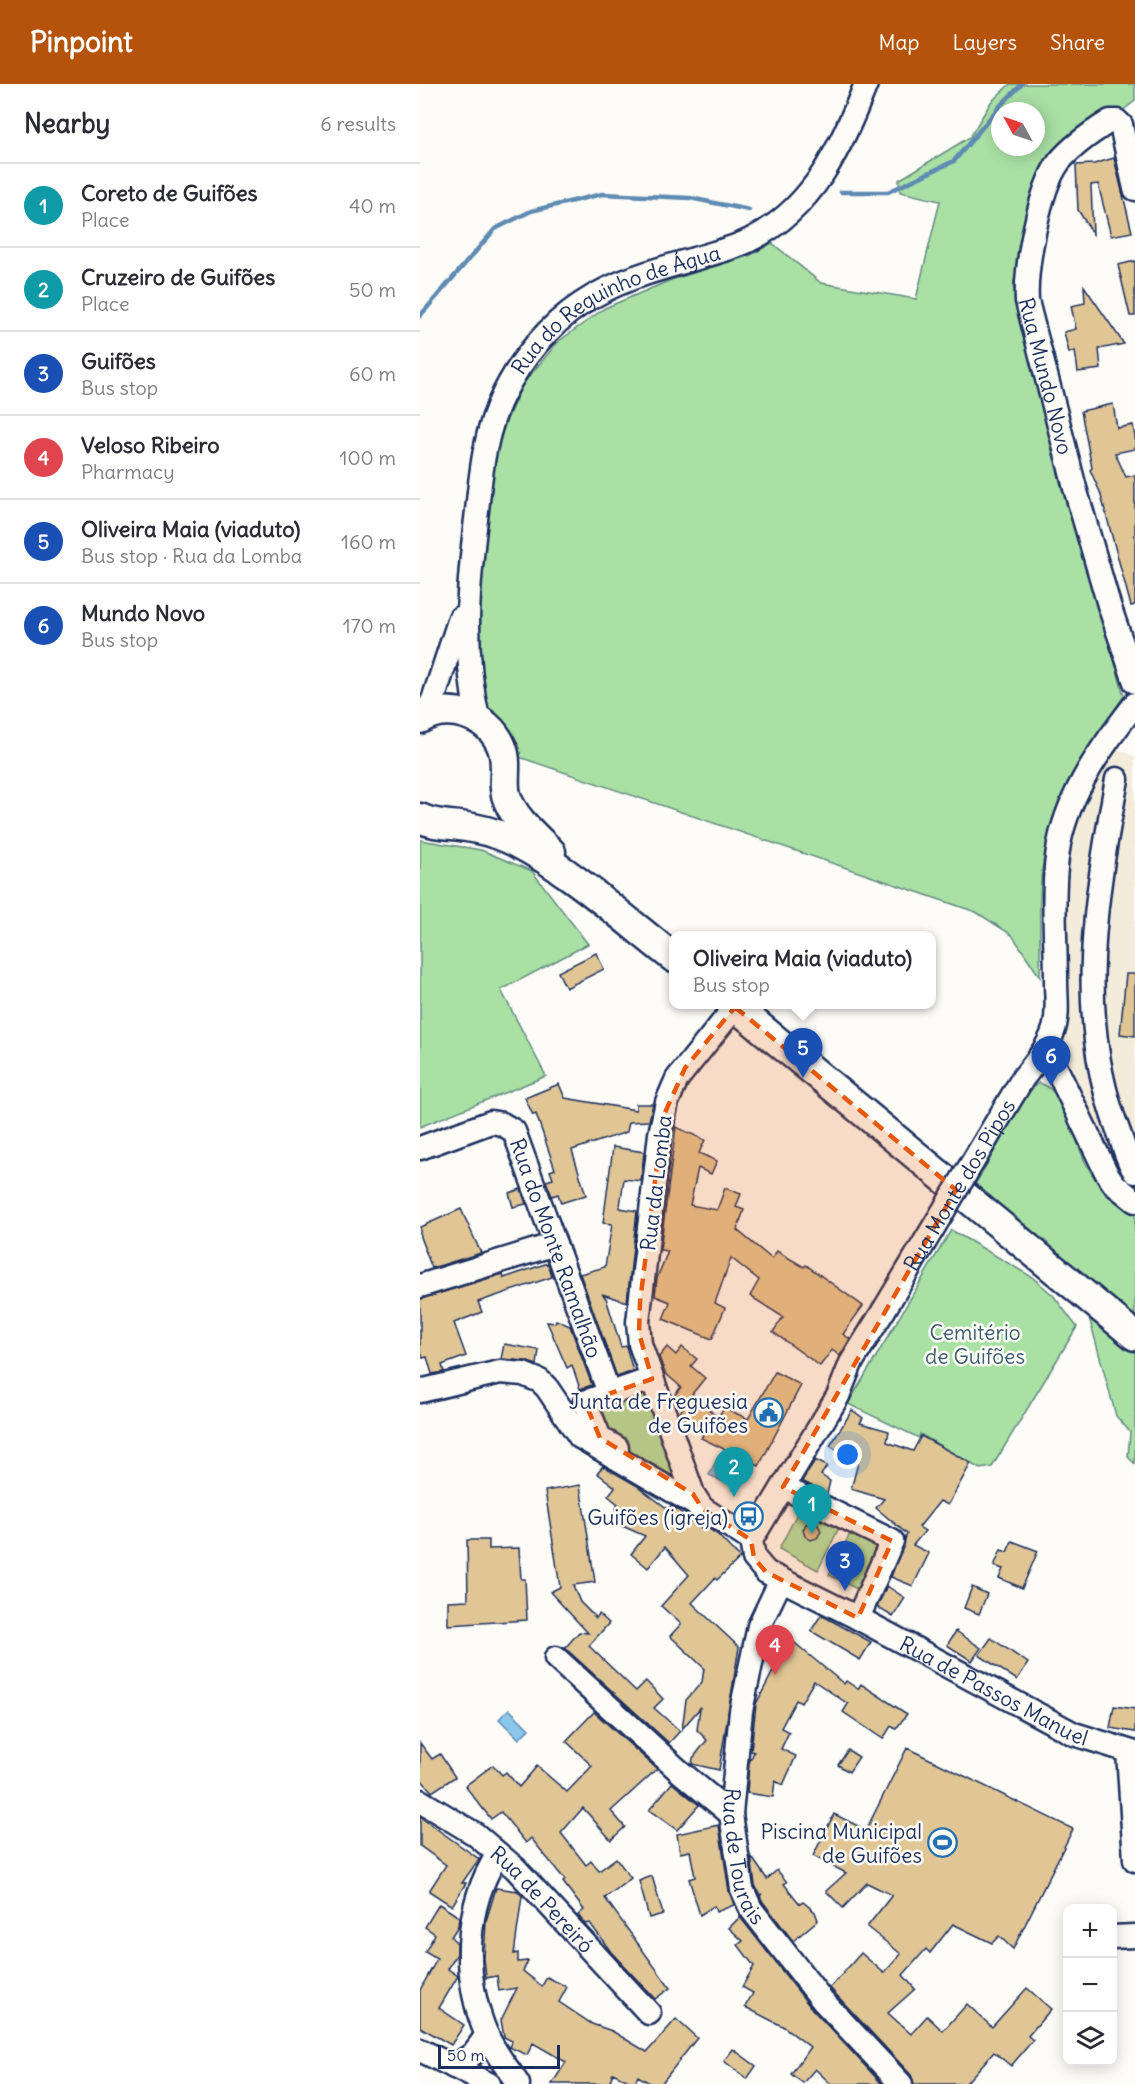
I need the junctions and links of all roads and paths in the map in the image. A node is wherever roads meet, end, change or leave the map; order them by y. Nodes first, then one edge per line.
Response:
1 (866, 84) edge
2 (1128, 120) edge
3 (1135, 189) edge
4 (466, 597) junction
5 (1135, 682) edge
6 (1135, 704) edge
7 (422, 718) edge
8 (478, 719) junction
9 (1093, 764) junction
10 (505, 780) junction
11 (1126, 780) edge
12 (420, 818) edge
13 (458, 825) junction
14 (595, 896) junction
15 (669, 954) edge
16 (732, 1009) edge
17 (738, 1009) edge
18 (1046, 1047) junction
19 (420, 1148) edge
20 (1135, 1172) edge
21 (1135, 1201) edge
22 (555, 1244) junction
23 (420, 1286) edge
24 (1135, 1336) edge
25 (652, 1379) junction
26 (420, 1391) edge
27 (609, 1393) junction
28 (783, 1487) junction
29 (698, 1501) junction
30 (751, 1540) junction
31 (781, 1580) junction
32 (858, 1618) junction
33 (556, 1658) dead end
34 (1132, 1752) edge
35 (420, 1801) edge
36 (731, 1814) junction
37 (498, 1854) junction
38 (1135, 1860) edge
39 (1135, 1936) edge
40 (1117, 1937) edge
41 (649, 2013) dead end
42 (487, 2035) junction
43 (420, 2050) edge
44 (454, 2067) junction
45 (489, 2084) edge
46 (518, 2084) edge
47 (901, 2084) edge

1 - 4 street, Rua do Reguinho de Água
2 - 3 street
2 - 5 street, Rua Mundo Novo
4 - 7 street, Rua do Reguinho de Água
4 - 8 street, Rua do Reguinho de Água
6 - 9 street, Rua Monte dos Pipos
7 - 8 main road
8 - 10 main road
9 - 11 street
9 - 18 street, Rua Monte dos Pipos
10 - 13 main road
10 - 14 main road
11 - 20 street
12 - 13 main road
13 - 14 main road
14 - 15 main road
16 - 25 street, Rua da Lomba
17 - 24 main road
18 - 21 street
18 - 28 street, Rua Monte dos Pipos, bridge
19 - 22 street, Rua do Monte Ramalhão
22 - 23 street
22 - 27 street, Rua do Monte Ramalhão
25 - 27 street
25 - 29 street, Rua da Lomba
26 - 29 street
27 - 29 street
28 - 30 street, Rua Monte dos Pipos
28 - 32 street
29 - 30 street
30 - 31 street, Rua de Passos Manuel
31 - 32 street, Rua de Passos Manuel
31 - 36 street, Rua de Tourais
32 - 34 street, Rua de Passos Manuel
33 - 36 street
34 - 38 street
35 - 37 street, Rua de Pereiró
36 - 47 street, Rua de Tourais
37 - 41 street, Rua de Pereiró
37 - 42 street
39 - 40 street
42 - 44 street
42 - 46 street
43 - 44 street
44 - 45 street

